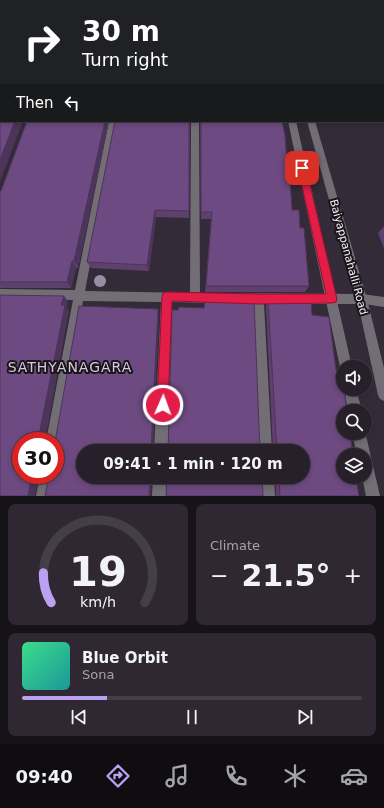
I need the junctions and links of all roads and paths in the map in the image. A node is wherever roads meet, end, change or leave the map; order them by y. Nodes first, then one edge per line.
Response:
1 (113, 122) edge
2 (195, 122) edge
3 (292, 122) edge
4 (311, 122) edge
5 (0, 294) edge
6 (79, 295) junction
7 (167, 297) junction
8 (195, 298) junction
9 (258, 299) junction
10 (332, 299) junction
11 (362, 299) junction
12 (384, 302) edge
13 (345, 360) edge
14 (384, 395) edge
15 (55, 432) edge
16 (161, 444) edge
17 (265, 444) edge
18 (45, 484) edge
19 (160, 484) edge
20 (267, 484) edge
21 (370, 484) edge
22 (43, 496) edge
23 (159, 496) edge
24 (268, 496) edge
25 (373, 496) edge

1 - 6 street
2 - 8 street
3 - 10 street
4 - 11 street, Baiyappanahalli Road
5 - 6 street
6 - 7 street
6 - 15 street
7 - 8 street
7 - 16 street
8 - 9 street
9 - 10 street
9 - 17 street
10 - 11 street
10 - 13 street
11 - 12 street
11 - 14 street, Baiyappanahalli Road
18 - 22 street
19 - 23 street
20 - 24 street
21 - 25 street

